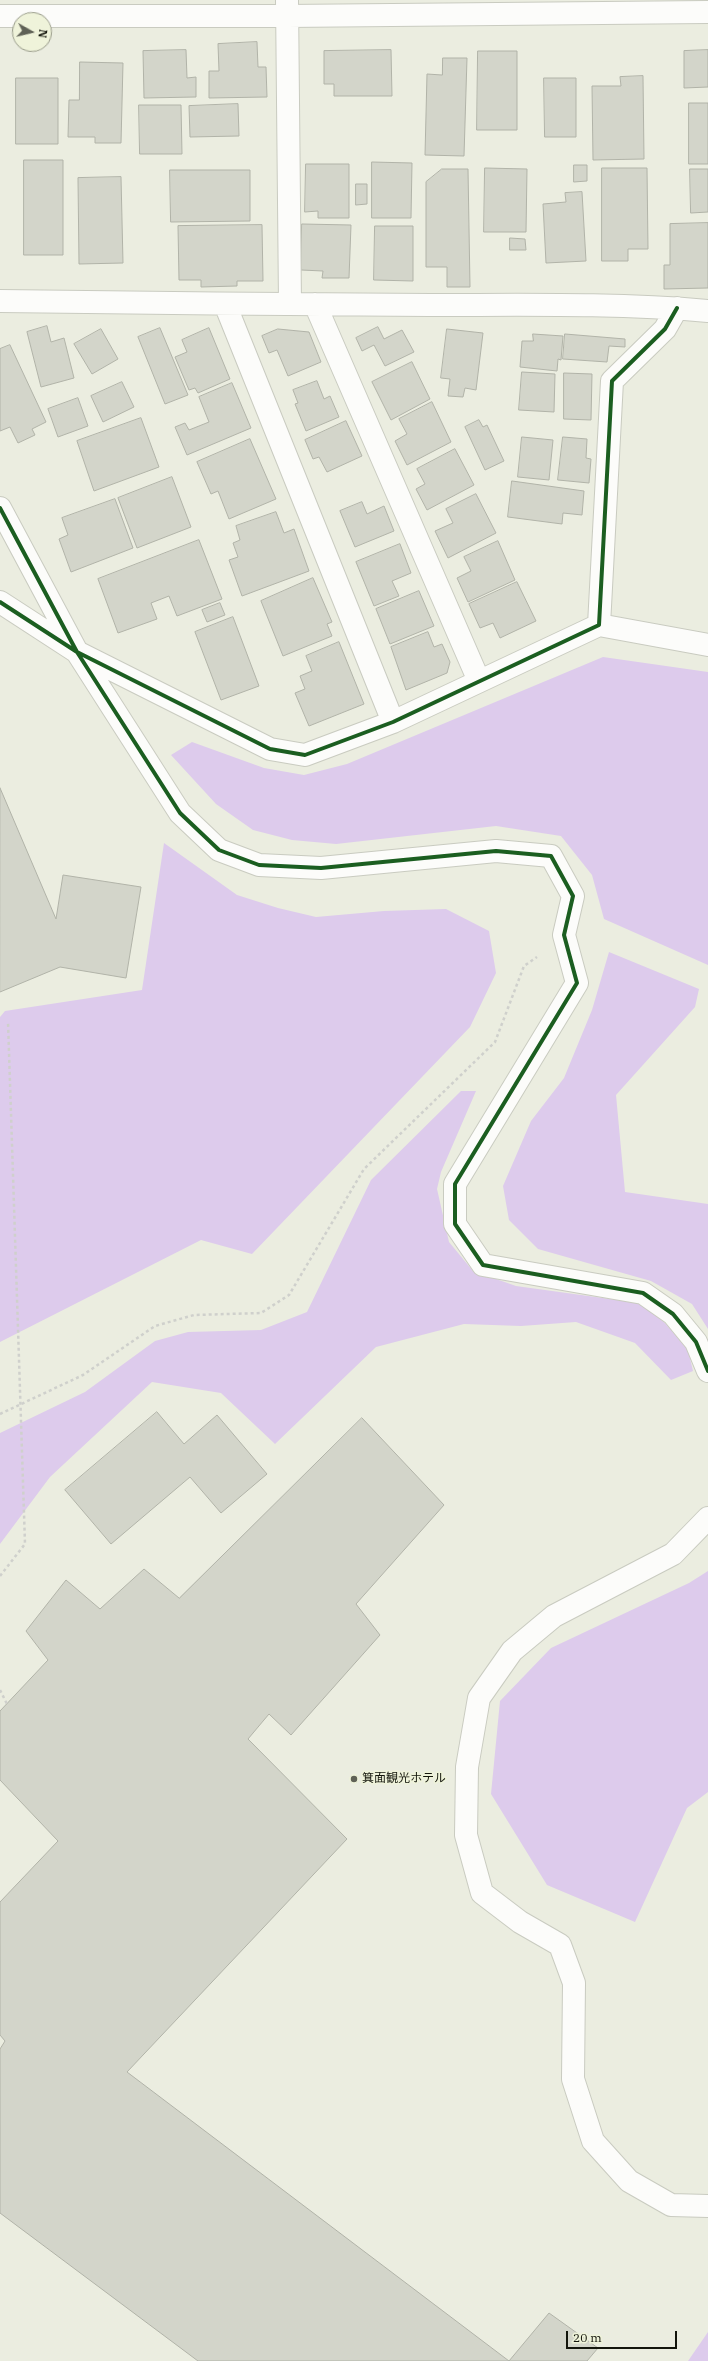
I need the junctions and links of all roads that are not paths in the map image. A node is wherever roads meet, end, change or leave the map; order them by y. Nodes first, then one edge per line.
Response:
1 (287, 8) edge
2 (708, 12) edge
3 (0, 16) edge
4 (0, 301) edge
5 (290, 303) junction
6 (224, 304) junction
7 (315, 304) junction
8 (677, 308) junction
9 (708, 311) edge
10 (0, 508) edge
11 (0, 602) edge
12 (599, 625) junction
13 (708, 645) edge
14 (77, 652) junction
15 (479, 681) junction
16 (393, 722) junction
17 (708, 1371) edge
18 (708, 1518) edge
19 (708, 2206) edge

1 - 2 street
1 - 3 street
1 - 5 street
4 - 6 street
5 - 6 street
5 - 7 street
6 - 16 street
7 - 8 street
7 - 15 street
8 - 9 street
8 - 12 street
10 - 14 street
11 - 14 street
12 - 13 street
12 - 15 street
14 - 16 street
14 - 17 street
15 - 16 street
18 - 19 street

